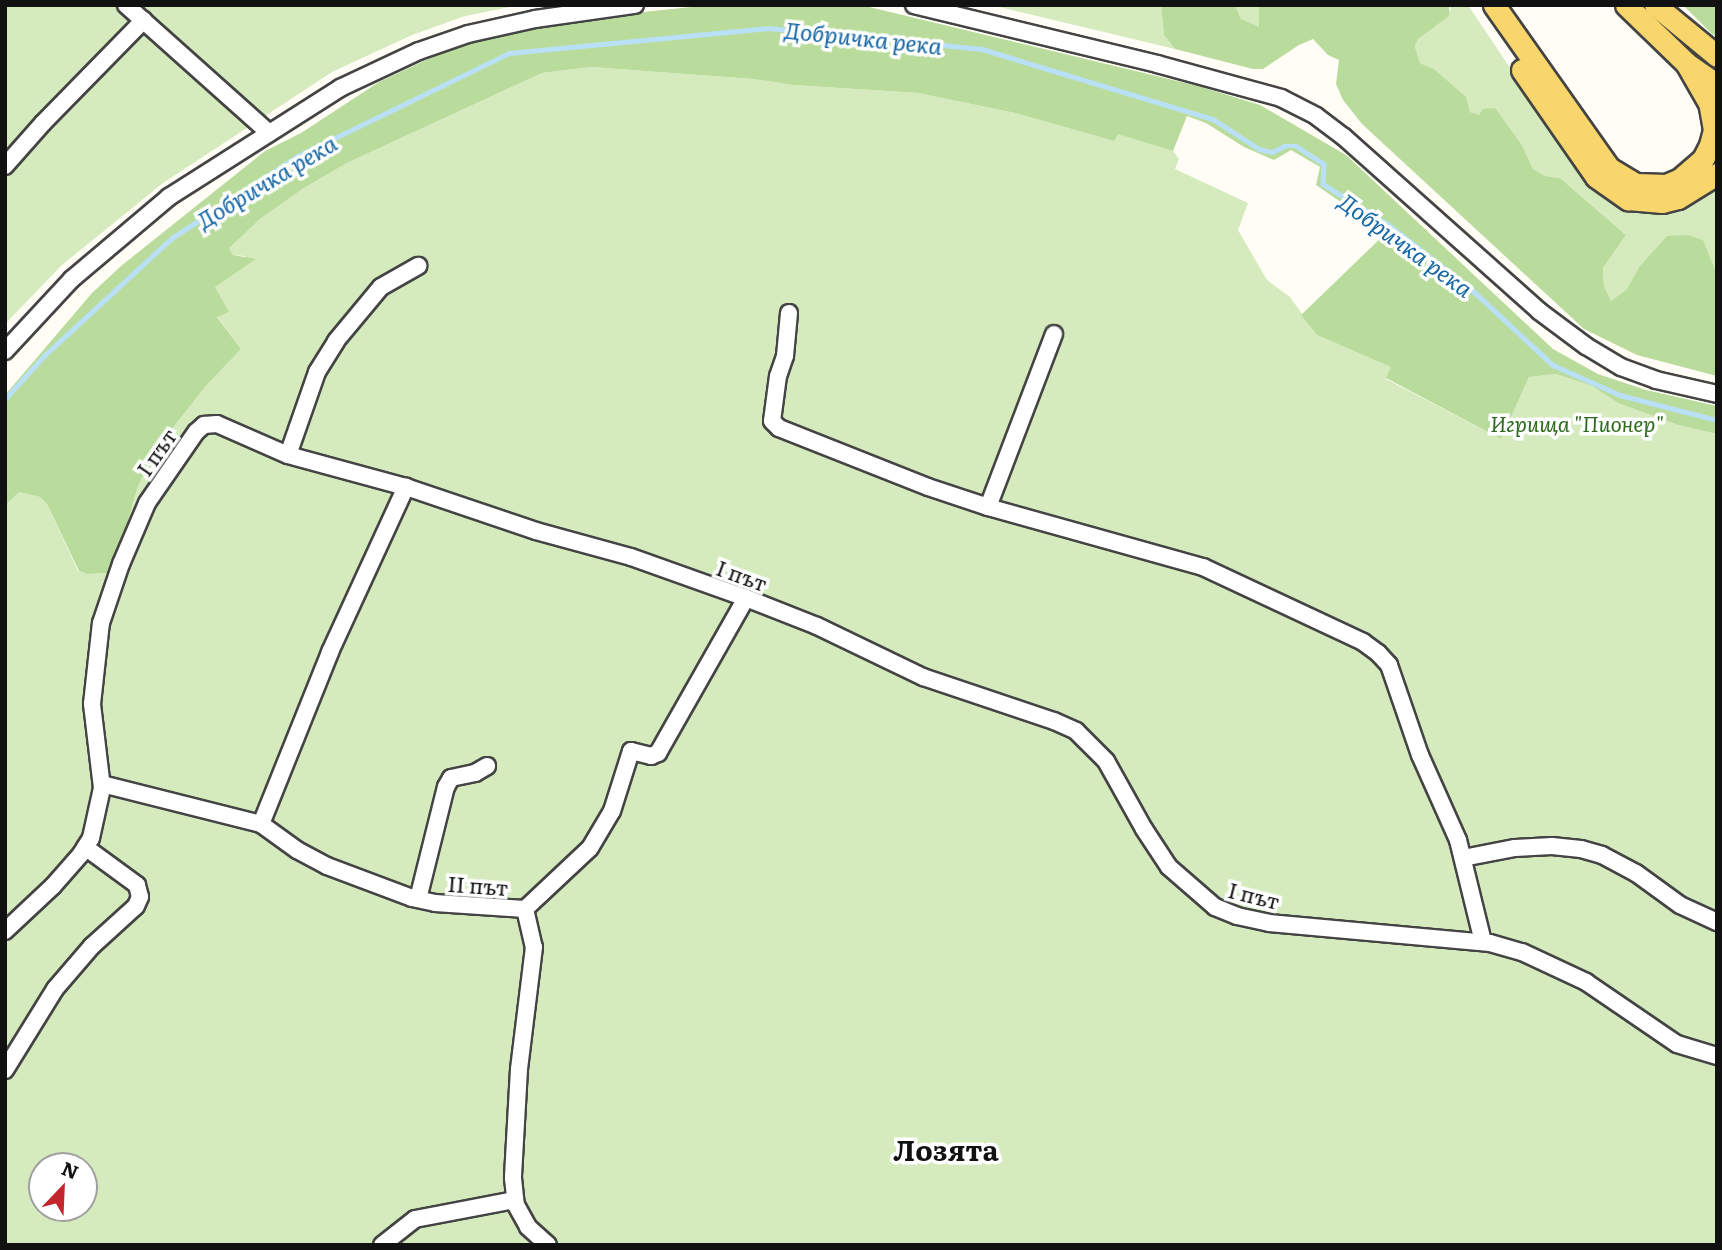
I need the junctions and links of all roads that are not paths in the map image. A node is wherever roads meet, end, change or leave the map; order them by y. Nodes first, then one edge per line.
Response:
1 (126, 5) edge
2 (635, 5) edge
3 (914, 5) edge
4 (1477, 5) edge
5 (1494, 5) edge
6 (1626, 5) edge
7 (1655, 5) edge
8 (144, 20) junction
9 (1717, 56) edge
10 (1686, 63) junction
11 (1717, 85) edge
12 (269, 133) junction
13 (5, 166) edge
14 (1717, 174) edge
15 (418, 266) dead end
16 (789, 313) dead end
17 (1054, 334) dead end
18 (5, 351) edge
19 (1717, 394) edge
20 (288, 454) junction
21 (406, 487) junction
22 (988, 506) junction
23 (746, 598) junction
24 (486, 766) dead end
25 (102, 784) junction
26 (261, 824) junction
27 (85, 847) junction
28 (1463, 858) junction
29 (418, 899) junction
30 (525, 909) junction
31 (1717, 922) edge
32 (5, 931) edge
33 (1483, 943) junction
34 (1717, 1056) edge
35 (5, 1070) edge
36 (515, 1200) junction
37 (382, 1245) edge
38 (548, 1245) edge

1 - 8 street
2 - 12 street
3 - 19 street
4 - 14 main road
5 - 10 main road
6 - 10 main road
7 - 9 main road
8 - 12 street
8 - 13 street
10 - 11 main road
12 - 18 street
15 - 20 street
16 - 22 street
17 - 22 street
20 - 21 street, І път
20 - 25 street, І път
21 - 23 street, І път
21 - 26 street
22 - 28 street
23 - 30 street
23 - 33 street, І път
24 - 29 street
25 - 26 street, ІІ път
25 - 27 street, І път
26 - 29 street, ІІ път
27 - 32 street, І път
27 - 35 street
28 - 31 street
28 - 33 street
29 - 30 street, ІІ път
30 - 36 street, ІІ път
33 - 34 street, І път
36 - 37 street
36 - 38 street, ІІ път

